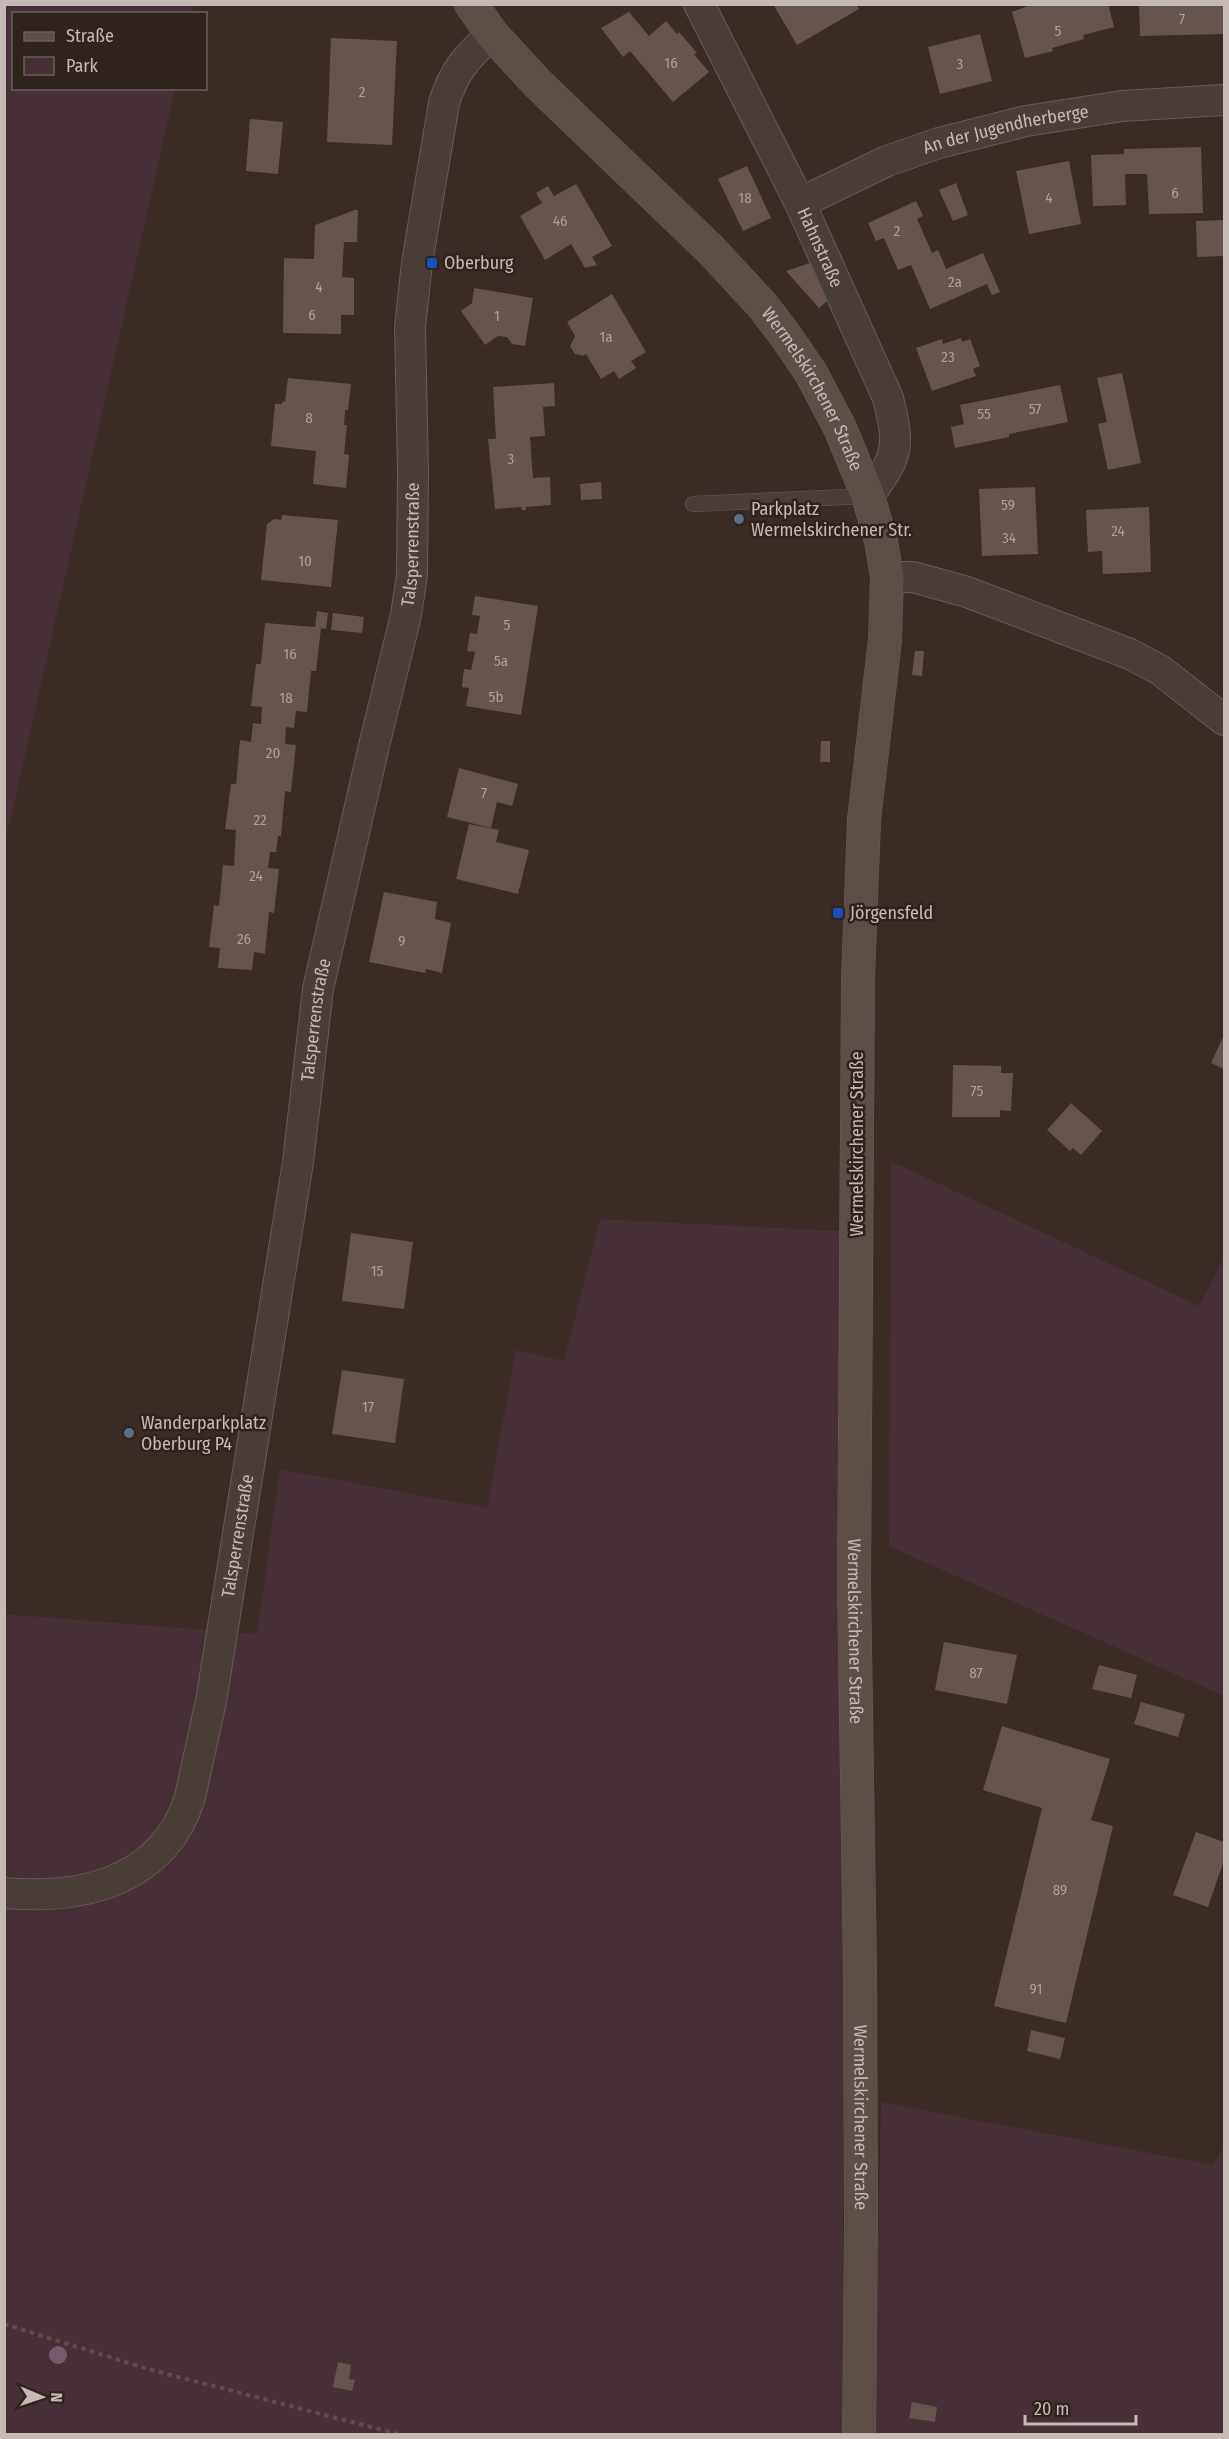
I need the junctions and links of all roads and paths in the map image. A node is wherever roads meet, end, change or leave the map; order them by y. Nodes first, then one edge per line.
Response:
1 (471, 4) edge
2 (699, 4) edge
3 (492, 34) junction
4 (1224, 100) edge
5 (800, 202) junction
6 (868, 496) junction
7 (693, 504) dead end
8 (887, 577) junction
9 (1224, 720) edge
10 (4, 1893) edge
11 (4, 2324) edge
12 (398, 2434) edge
13 (859, 2434) edge

1 - 3 main road, Wermelskirchener Straße
2 - 5 street, Hahnstraße
3 - 6 main road, Wermelskirchener Straße
3 - 10 street, Talsperrenstraße
4 - 5 street, An der Jugendherberge
5 - 6 street, Hahnstraße
6 - 7 lane
6 - 8 main road, Wermelskirchener Straße
8 - 9 street
8 - 13 main road, Wermelskirchener Straße
11 - 12 path

